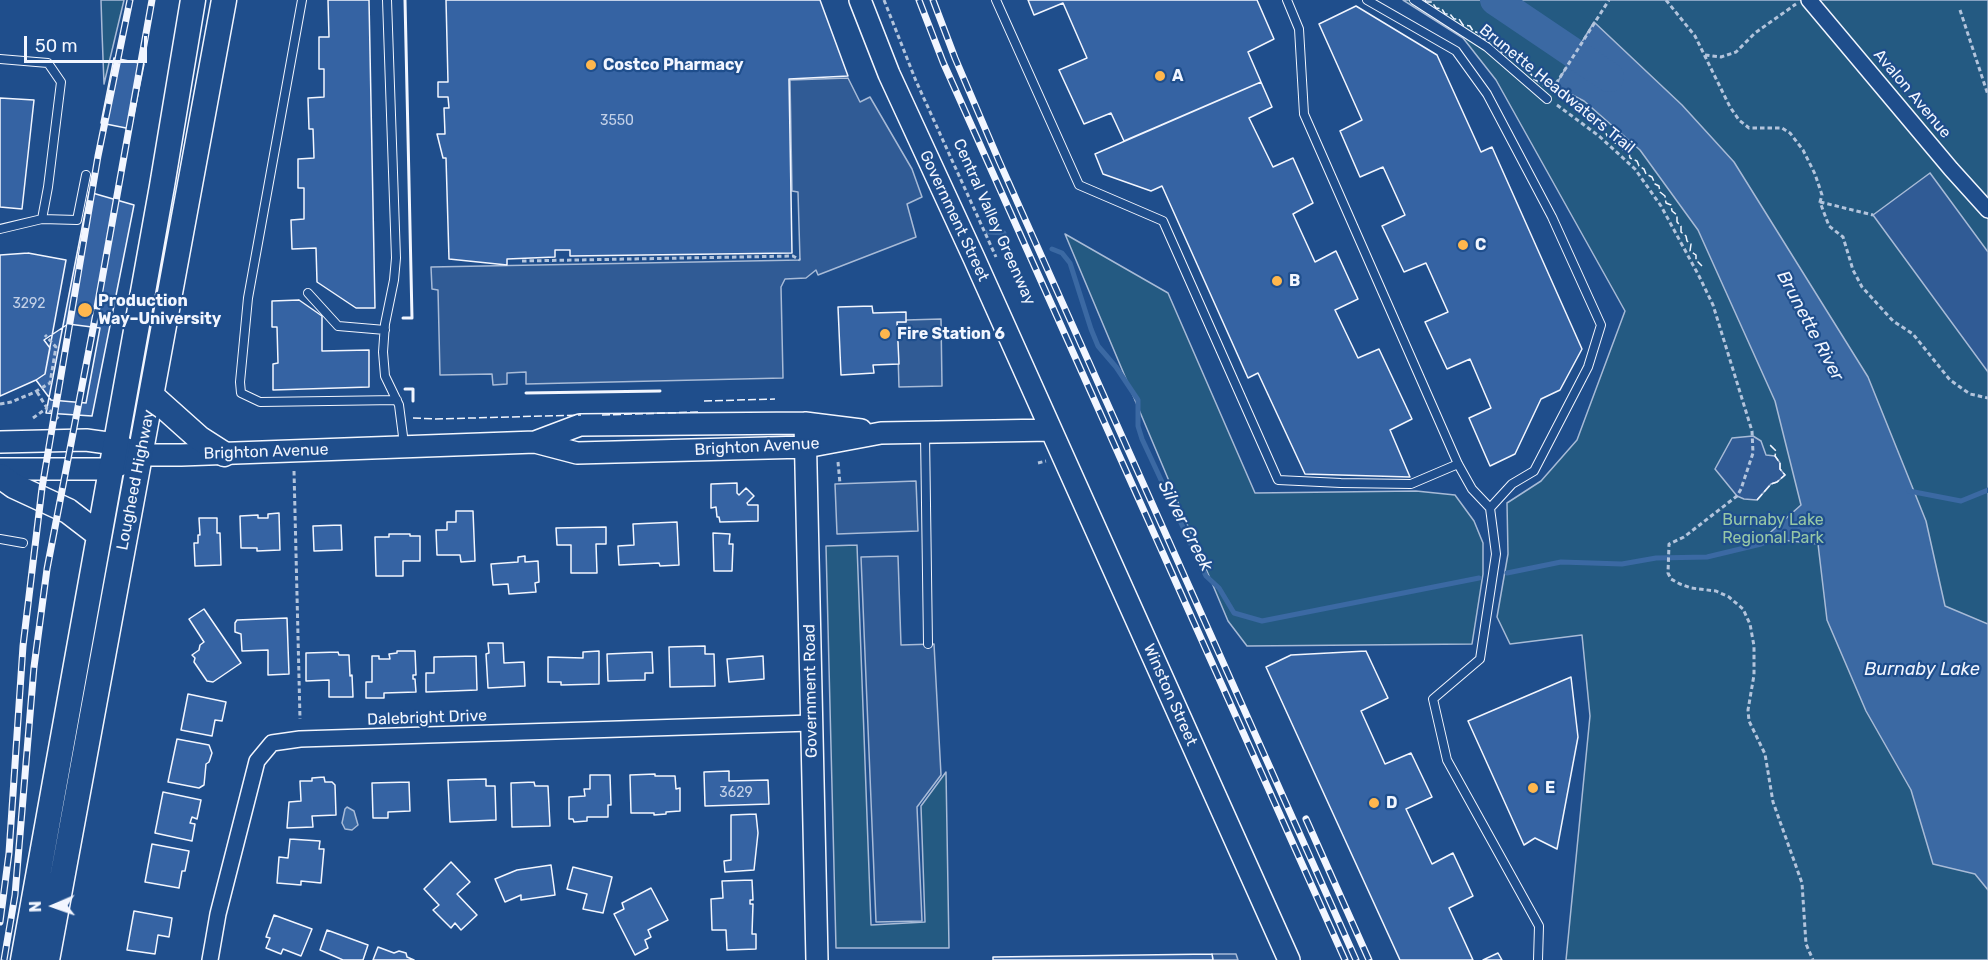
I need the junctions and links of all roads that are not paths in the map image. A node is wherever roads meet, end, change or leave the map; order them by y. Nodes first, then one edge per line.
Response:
1 (193, 0) edge
2 (224, 0) edge
3 (302, 0) edge
4 (387, 0) edge
5 (860, 0) edge
6 (996, 0) edge
7 (1287, 0) edge
8 (1367, 0) edge
9 (1414, 0) edge
10 (1809, 0) edge
11 (0, 58) edge
12 (1547, 99) road end
13 (86, 175) dead end
14 (1988, 210) edge
15 (42, 219) junction
16 (0, 229) edge
17 (308, 293) dead end
18 (385, 330) junction
19 (152, 396) junction
20 (397, 400) junction
21 (805, 423) junction
22 (1051, 430) junction
23 (881, 433) junction
24 (925, 433) junction
25 (0, 442) edge
26 (535, 442) junction
27 (115, 444) junction
28 (405, 446) junction
29 (806, 447) junction
30 (141, 454) junction
31 (224, 454) junction
32 (1458, 464) junction
33 (0, 469) edge
34 (110, 469) junction
35 (0, 476) edge
36 (1490, 507) junction
37 (98, 534) junction
38 (0, 539) edge
39 (23, 543) dead end
40 (928, 644) dead end
41 (811, 723) junction
42 (23, 960) edge
43 (47, 960) edge
44 (210, 960) edge
45 (817, 960) edge
46 (1289, 960) edge
47 (1538, 960) edge

1 - 27 main road, Lougheed Highway
2 - 19 main road, Lougheed Highway
3 - 20 lane
4 - 18 lane
5 - 22 street, Government Street
6 - 32 lane
7 - 32 lane
8 - 36 lane
9 - 12 lane, Brunette Headwaters Trail
10 - 14 street, Avalon Avenue
11 - 15 lane
13 - 15 lane
15 - 16 lane
17 - 18 lane
18 - 20 lane
19 - 30 main road, Lougheed Highway
19 - 31 main road
20 - 28 lane
21 - 23 street, Brighton Avenue
21 - 26 street, Brighton Avenue
21 - 29 street, Government Road
22 - 24 street, Brighton Avenue
22 - 46 street, Winston Street
23 - 24 street, Brighton Avenue
23 - 29 street, Brighton Avenue
24 - 40 lane
25 - 27 street, Brighton Avenue
26 - 28 street, Brighton Avenue
26 - 29 street, Brighton Avenue
27 - 30 street, Brighton Avenue
27 - 34 main road, Lougheed Highway
28 - 31 street, Brighton Avenue
29 - 41 street, Government Road
30 - 31 street, Brighton Avenue
30 - 34 street, Brighton Avenue
30 - 43 main road, Lougheed Highway
32 - 36 lane
33 - 34 street
34 - 37 main road, Lougheed Highway
35 - 37 main road
36 - 47 lane
37 - 42 main road, Lougheed Highway
38 - 39 lane
41 - 44 street, Dalebright Drive
41 - 45 street, Government Road

